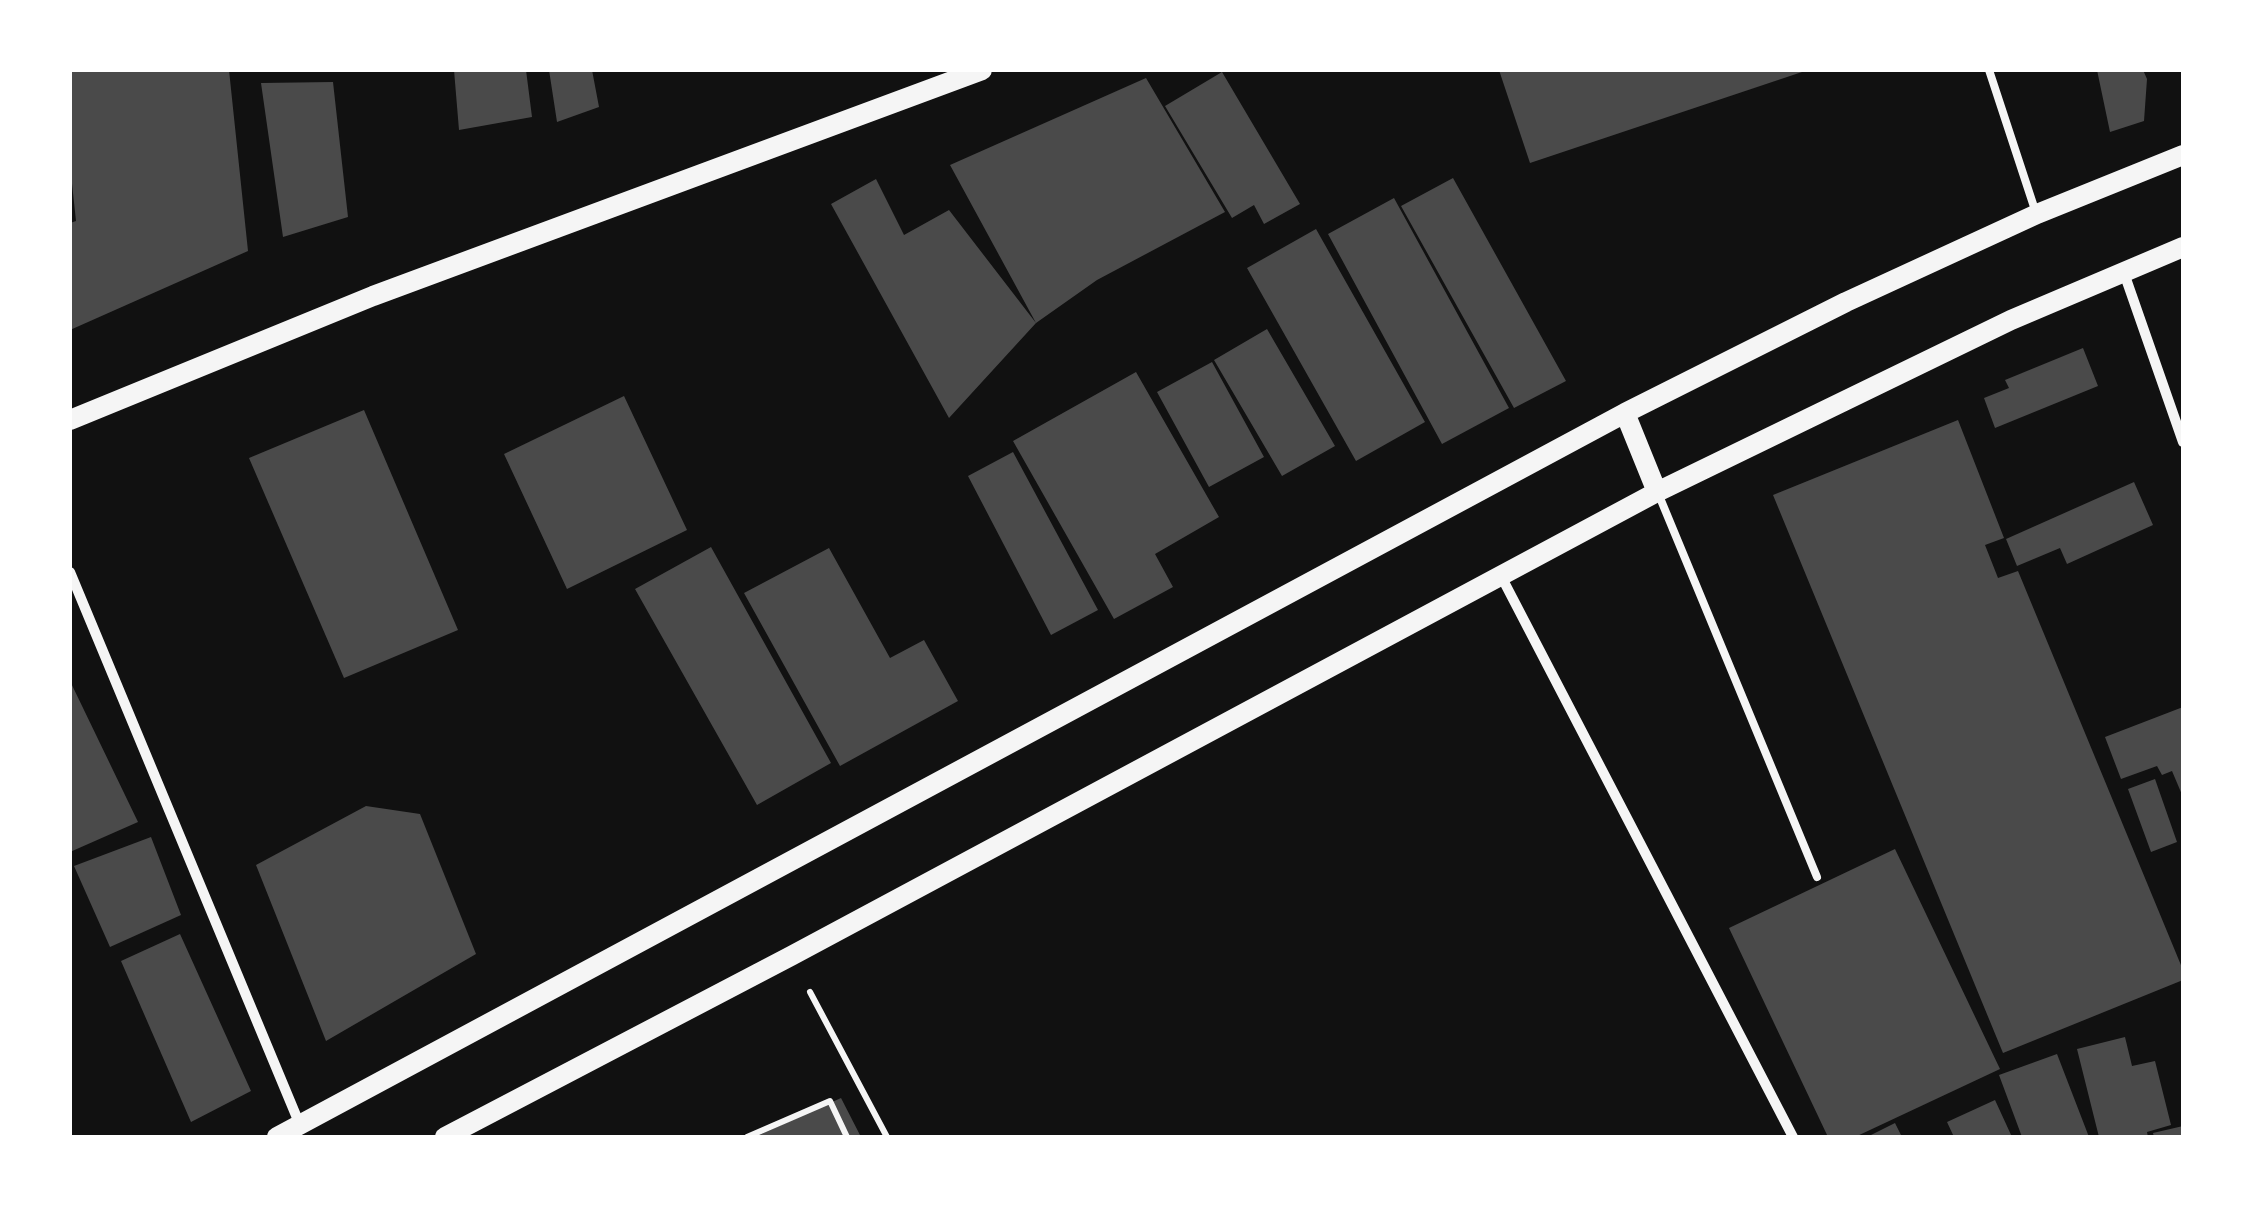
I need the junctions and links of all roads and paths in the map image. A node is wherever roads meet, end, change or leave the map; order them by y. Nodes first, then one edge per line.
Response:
1 (982, 70) edge
2 (1989, 70) edge
3 (2183, 156) edge
4 (2037, 214) junction
5 (2183, 247) edge
6 (2124, 273) junction
7 (1625, 413) junction
8 (70, 420) edge
9 (2183, 442) edge
10 (1657, 492) junction
11 (70, 572) edge
12 (1500, 575) junction
13 (1817, 877) dead end
14 (791, 956) junction
15 (300, 1125) junction
16 (277, 1137) edge
17 (444, 1137) edge
18 (746, 1137) edge
19 (847, 1137) edge
20 (886, 1137) edge
21 (1792, 1137) edge

1 - 8 main road
2 - 4 lane
3 - 4 main road
4 - 7 main road
5 - 6 main road
6 - 9 street
6 - 10 main road
7 - 10 main road
7 - 15 main road
10 - 12 main road
10 - 13 lane
11 - 15 street
12 - 14 main road
12 - 21 street
14 - 17 main road
14 - 20 path
15 - 16 main road
18 - 19 path

